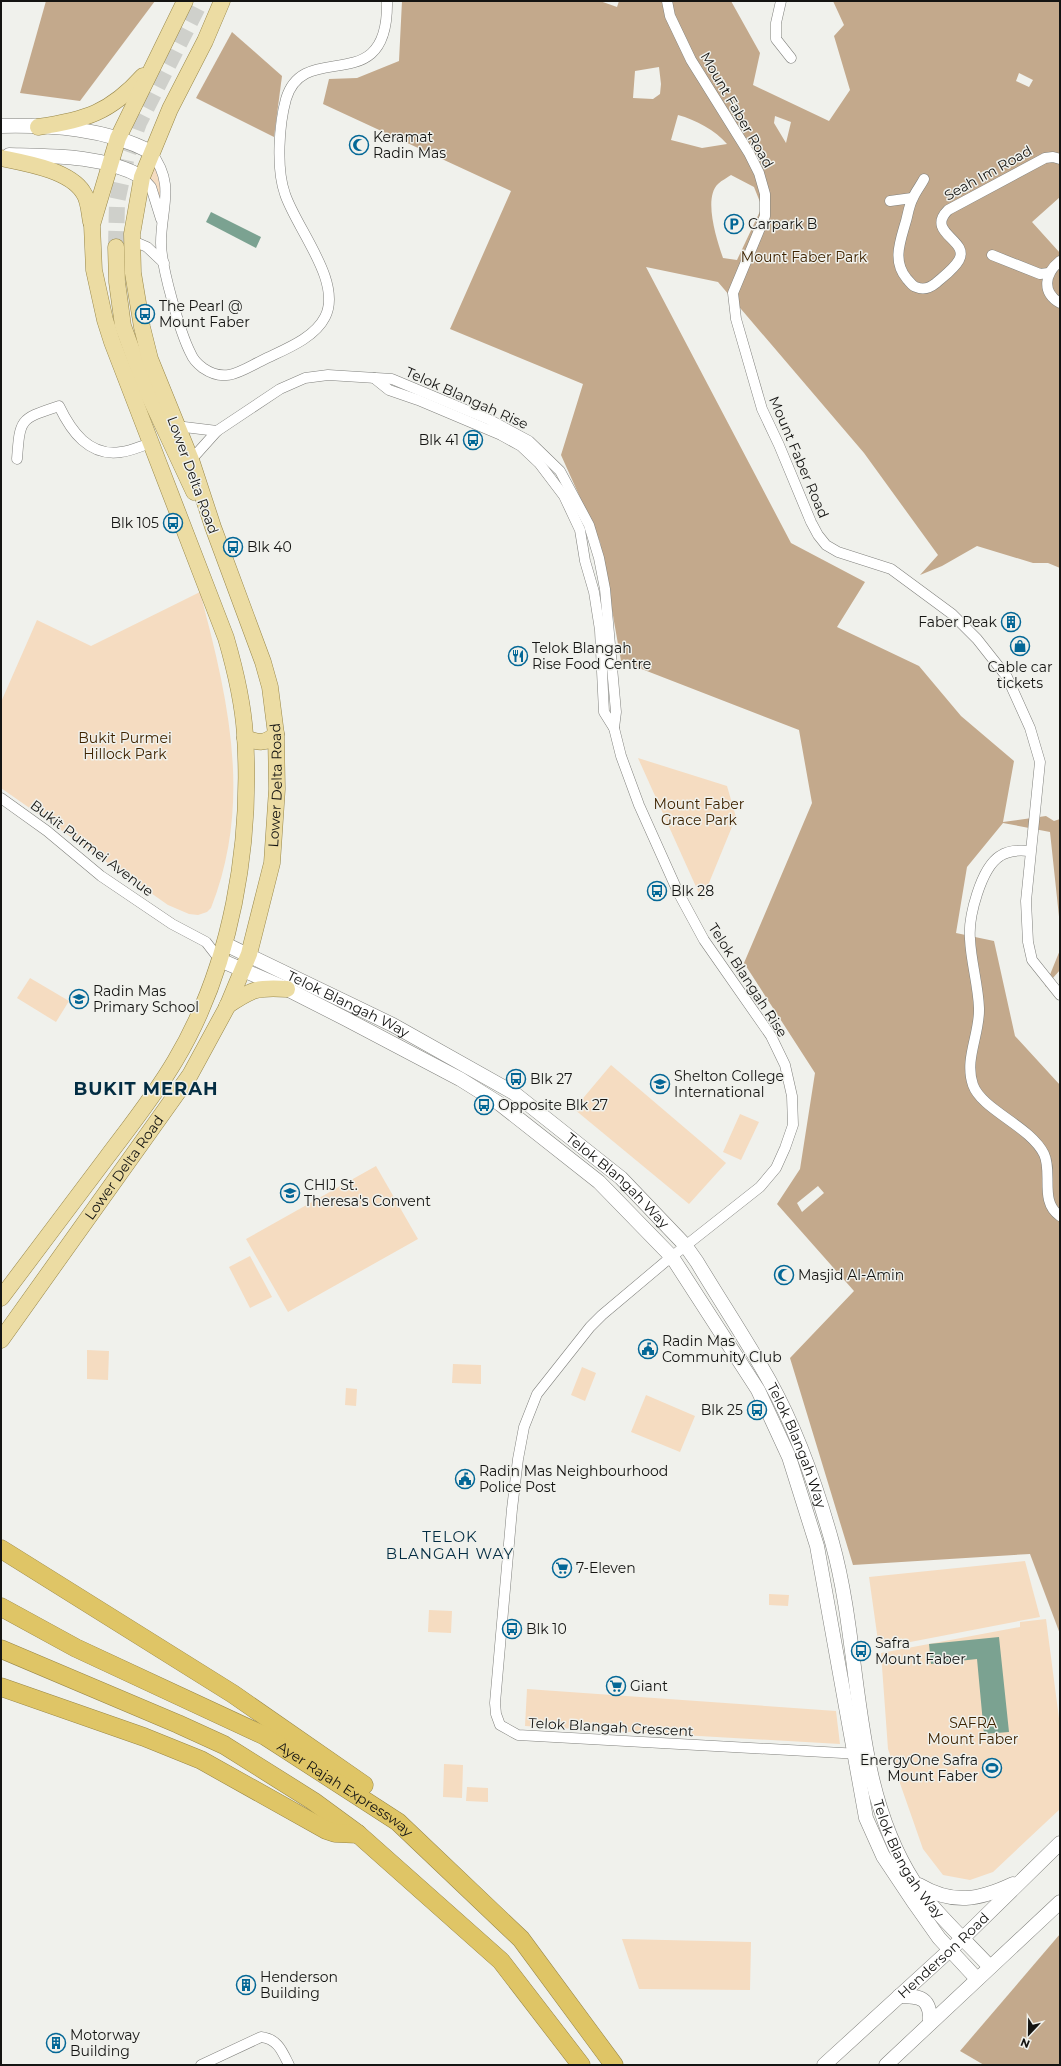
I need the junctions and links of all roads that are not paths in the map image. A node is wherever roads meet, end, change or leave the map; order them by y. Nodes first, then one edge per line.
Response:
1 (184, 1) edge
2 (222, 1) edge
3 (387, 1) edge
4 (667, 1) edge
5 (781, 1) edge
6 (791, 58) dead end
7 (153, 65) junction
8 (1, 126) edge
9 (38, 127) junction
10 (118, 138) junction
11 (151, 152) junction
12 (1, 155) edge
13 (1, 158) edge
14 (1060, 159) edge
15 (109, 164) junction
16 (142, 177) junction
17 (924, 179) dead end
18 (912, 198) junction
19 (890, 200) dead end
20 (162, 221) junction
21 (92, 225) junction
22 (133, 241) junction
23 (116, 247) tunnel mouth
24 (992, 255) dead end
25 (1060, 261) edge
26 (164, 263) junction
27 (1049, 273) junction
28 (1060, 303) edge
29 (374, 378) junction
30 (176, 426) junction
31 (217, 431) junction
32 (151, 443) junction
33 (17, 459) dead end
34 (191, 460) junction
35 (213, 527) junction
36 (599, 558) junction
37 (585, 561) junction
38 (614, 728) junction
39 (276, 734) junction
40 (245, 738) junction
41 (1, 798) edge
42 (1030, 851) junction
43 (208, 944) junction
44 (225, 944) junction
45 (249, 954) junction
46 (220, 960) junction
47 (242, 971) junction
48 (286, 989) junction
49 (1060, 995) edge
50 (227, 1007) junction
51 (1060, 1216) edge
52 (685, 1245) junction
53 (672, 1257) junction
54 (1, 1298) edge
55 (1, 1340) edge
56 (1, 1548) edge
57 (1, 1607) edge
58 (1, 1649) edge
59 (1, 1687) edge
60 (853, 1754) junction
61 (868, 1754) junction
62 (398, 1822) junction
63 (358, 1834) junction
64 (1060, 1843) edge
65 (1022, 1879) junction
66 (914, 1882) junction
67 (1060, 1902) edge
68 (963, 1938) junction
69 (949, 1950) junction
70 (990, 1967) junction
71 (977, 1979) junction
72 (899, 1996) junction
73 (930, 2023) junction
74 (201, 2065) edge
75 (289, 2065) edge
76 (581, 2065) edge
77 (614, 2065) edge
78 (824, 2065) edge
79 (886, 2065) edge

1 - 7 main road, Lower Delta Road
2 - 11 main road, Lower Delta Road
3 - 26 street
4 - 42 street, Mount Faber Road
5 - 6 street
7 - 9 main road
7 - 10 main road, Lower Delta Road
8 - 9 main road
9 - 10 main road
10 - 11 main road
10 - 15 main road, Lower Delta Road
11 - 16 main road, Lower Delta Road
11 - 20 street
12 - 15 main road
13 - 21 main road
14 - 18 street, Seah Im Road
15 - 16 main road
15 - 21 main road, Lower Delta Road
16 - 20 street
16 - 22 main road, Lower Delta Road
17 - 18 street, Seah Im Road
18 - 19 street
20 - 26 street
21 - 32 main road, Lower Delta Road
22 - 26 street
22 - 30 main road, Lower Delta Road
23 - 35 main road
24 - 27 street
25 - 27 street
27 - 28 street
29 - 31 street, Telok Blangah Rise
29 - 36 street, Telok Blangah Rise
29 - 37 street, Telok Blangah Rise
30 - 31 street
30 - 34 main road, Lower Delta Road
31 - 34 street, Telok Blangah Rise
32 - 33 street
32 - 40 main road, Lower Delta Road
34 - 35 main road, Lower Delta Road
35 - 39 main road, Lower Delta Road
36 - 37 street
36 - 38 street, Telok Blangah Rise
37 - 38 street, Telok Blangah Rise
38 - 52 street, Telok Blangah Rise
39 - 40 main road
39 - 45 main road, Lower Delta Road
40 - 44 main road, Lower Delta Road
41 - 43 street, Bukit Purmei Avenue
42 - 49 street, Mount Faber Road
42 - 51 street
43 - 44 street, Bukit Purmei Avenue
43 - 46 street, Bukit Purmei Avenue
44 - 45 main road, Telok Blangah Way
44 - 46 main road, Lower Delta Road
45 - 47 main road, Lower Delta Road
45 - 52 main road, Telok Blangah Way
46 - 47 main road, Telok Blangah Way
46 - 54 main road, Lower Delta Road
47 - 48 main road, Telok Blangah Way
47 - 50 main road, Lower Delta Road
48 - 50 main road
48 - 53 main road, Telok Blangah Way
50 - 55 main road, Lower Delta Road
52 - 53 street, Telok Blangah Rise
52 - 61 main road, Telok Blangah Way
53 - 60 main road, Telok Blangah Way
53 - 60 street, Telok Blangah Crescent
56 - 62 highway
57 - 62 highway, Ayer Rajah Expressway
58 - 63 highway, Ayer Rajah Expressway
59 - 63 highway
60 - 61 street, Telok Blangah Crescent
60 - 69 main road, Telok Blangah Way
61 - 66 main road, Telok Blangah Way
62 - 77 highway, Ayer Rajah Expressway
63 - 76 highway, Ayer Rajah Expressway
64 - 65 main road, Henderson Road
65 - 66 main road
65 - 68 main road, Henderson Road
66 - 68 main road, Telok Blangah Way
67 - 70 main road
68 - 69 main road, Henderson Road
68 - 70 main road, Telok Blangah Way
69 - 71 main road, Telok Blangah Way
69 - 72 main road, Henderson Road
70 - 71 main road
71 - 73 main road
72 - 73 main road
72 - 78 main road, Henderson Road
73 - 79 main road
74 - 75 street

